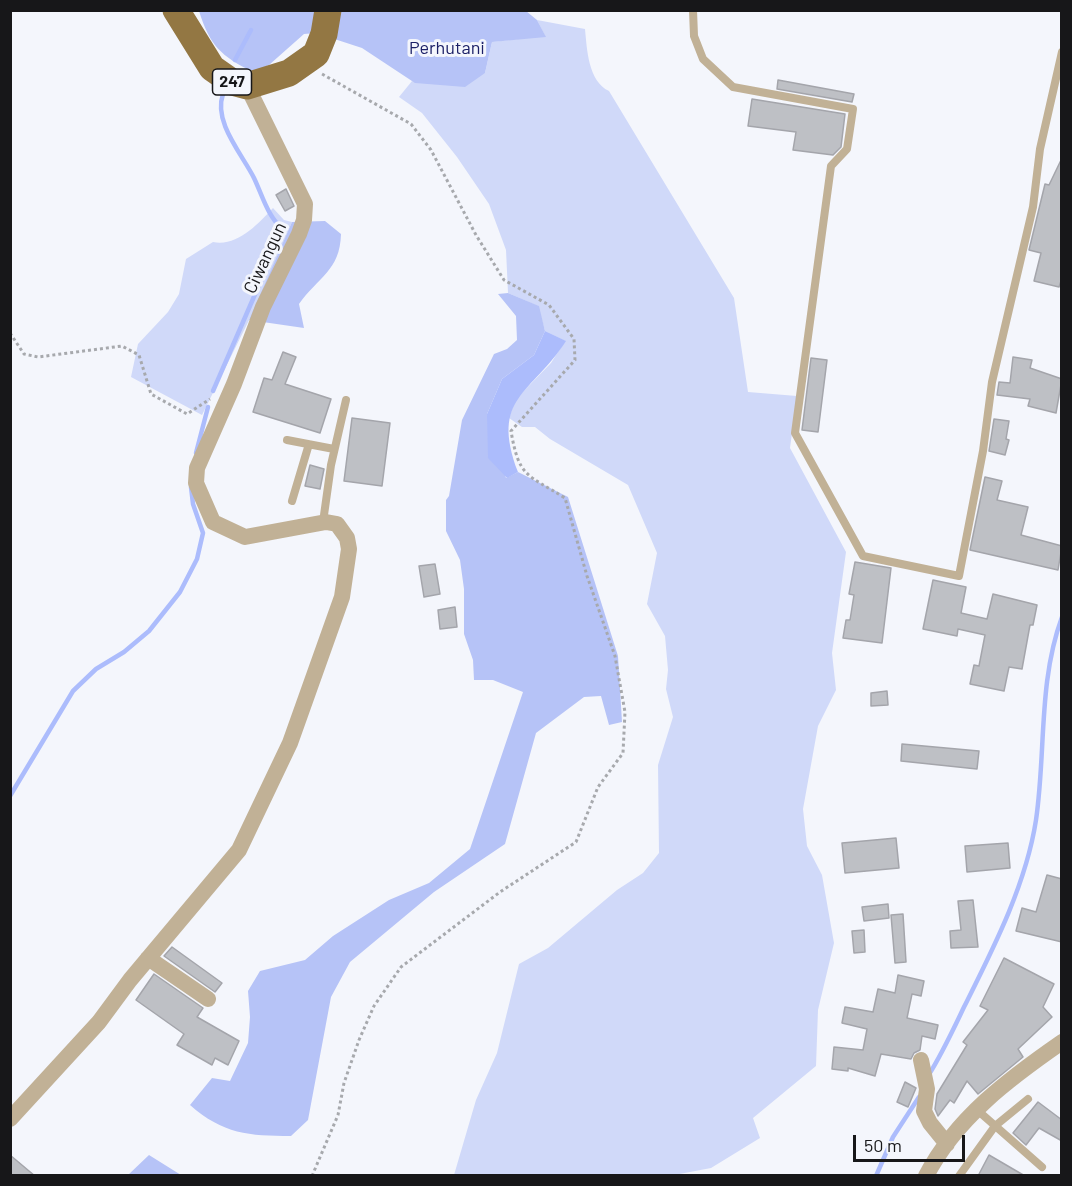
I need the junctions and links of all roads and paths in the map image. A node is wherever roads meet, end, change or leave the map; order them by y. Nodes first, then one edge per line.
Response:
1 (176, 10) edge
2 (328, 10) edge
3 (693, 10) edge
4 (1062, 52) edge
5 (311, 58) junction
6 (246, 86) junction
7 (10, 333) edge
8 (234, 384) junction
9 (346, 400) dead end
10 (287, 440) dead end
11 (309, 444) junction
12 (334, 448) junction
13 (292, 501) dead end
14 (326, 522) junction
15 (148, 958) junction
16 (208, 999) dead end
17 (1062, 1042) edge
18 (921, 1060) dead end
19 (1028, 1099) dead end
20 (976, 1109) junction
21 (12, 1119) edge
22 (995, 1126) junction
23 (947, 1144) junction
24 (1042, 1167) dead end
25 (312, 1176) edge
26 (926, 1176) edge
27 (959, 1176) edge

1 - 6 main road, 247
2 - 5 main road
3 - 4 lane
5 - 6 main road, 247
5 - 25 path
6 - 8 street, Ciwangun
7 - 8 path
8 - 14 street, Ciwangun
9 - 12 lane
10 - 11 lane
11 - 12 lane
11 - 13 lane
12 - 14 lane
14 - 15 street
15 - 16 street
15 - 21 street
17 - 20 street
18 - 23 street
19 - 22 lane
20 - 22 lane
20 - 23 street
22 - 24 lane
22 - 27 lane
23 - 26 street

